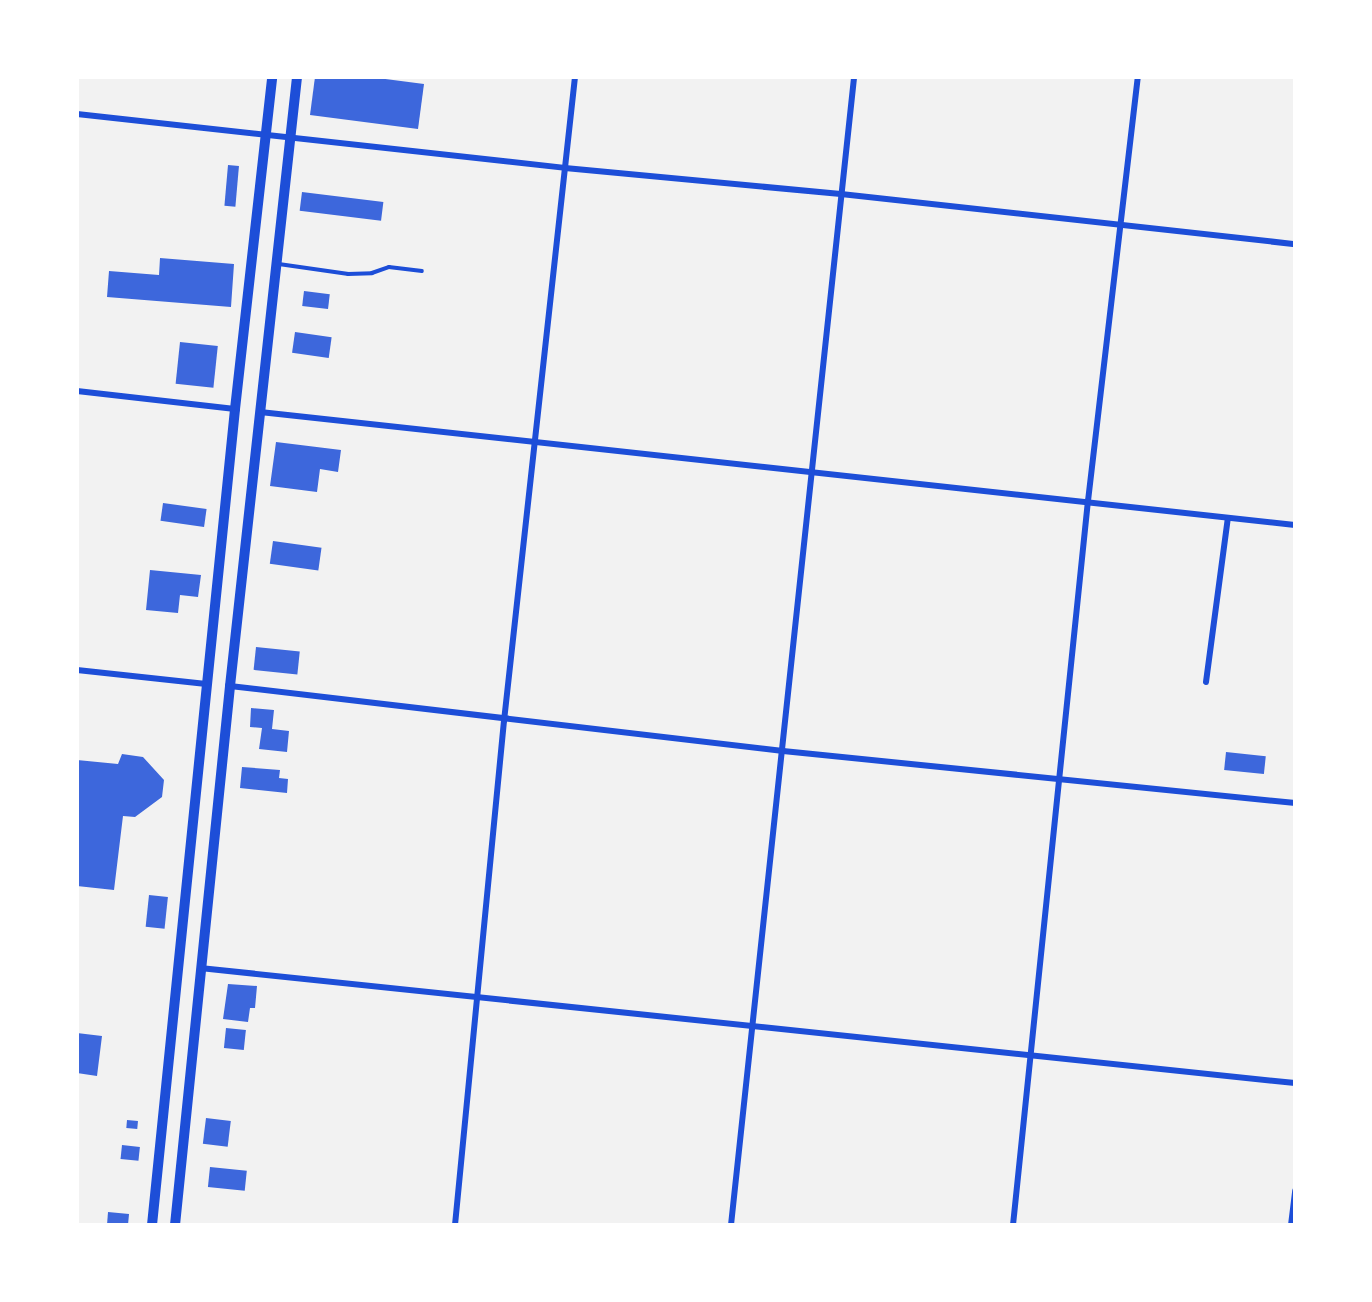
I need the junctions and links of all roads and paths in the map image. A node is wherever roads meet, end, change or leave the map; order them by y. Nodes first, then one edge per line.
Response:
1 (272, 77) edge
2 (297, 77) edge
3 (575, 77) edge
4 (854, 77) edge
5 (1138, 77) edge
6 (77, 114) edge
7 (265, 133) junction
8 (291, 136) junction
9 (565, 169) junction
10 (841, 194) junction
11 (1121, 226) junction
12 (1295, 244) edge
13 (276, 264) junction
14 (422, 271) dead end
15 (77, 391) edge
16 (234, 409) junction
17 (260, 411) junction
18 (537, 442) junction
19 (810, 471) junction
20 (1088, 501) junction
21 (1228, 518) junction
22 (1295, 525) edge
23 (77, 670) edge
24 (1206, 682) dead end
25 (206, 684) junction
26 (230, 687) junction
27 (504, 721) junction
28 (783, 751) junction
29 (1061, 778) junction
30 (1295, 803) edge
31 (201, 968) junction
32 (476, 998) junction
33 (753, 1026) junction
34 (1030, 1056) junction
35 (1295, 1083) edge
36 (1295, 1190) edge
37 (152, 1225) edge
38 (175, 1225) edge
39 (455, 1225) edge
40 (731, 1225) edge
41 (1013, 1225) edge
42 (1291, 1225) edge

1 - 7 highway
2 - 8 highway
3 - 9 street
4 - 10 street
5 - 11 street
6 - 7 street
7 - 8 street
7 - 16 highway
8 - 9 street
8 - 13 highway
9 - 10 street
9 - 18 street
10 - 11 street
10 - 19 street
11 - 12 street
11 - 20 street
13 - 14 lane
13 - 17 highway
15 - 16 street
16 - 25 highway
17 - 18 street
17 - 26 highway
18 - 19 street
18 - 27 street
19 - 20 street
19 - 28 street
20 - 21 street
20 - 29 street
21 - 22 street
21 - 24 street
23 - 25 street
25 - 37 highway
26 - 27 street
26 - 31 highway
27 - 28 street
27 - 32 street
28 - 29 street
28 - 33 street
29 - 30 street
29 - 34 street
31 - 32 street
31 - 38 highway
32 - 33 street
32 - 39 street
33 - 34 street
33 - 40 street
34 - 35 street
34 - 41 street
36 - 42 street

